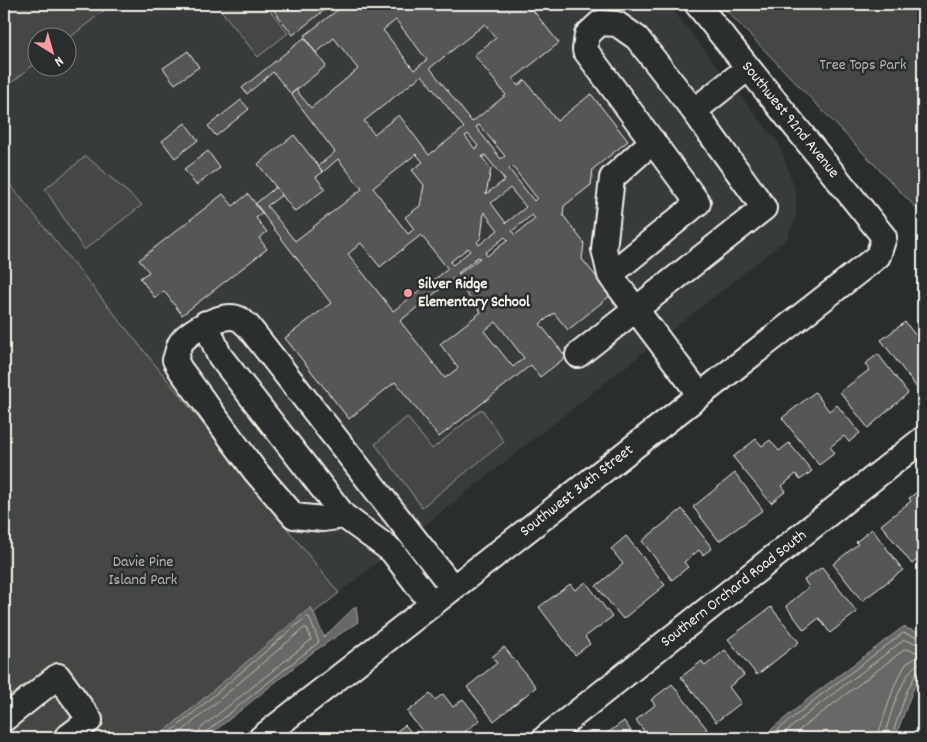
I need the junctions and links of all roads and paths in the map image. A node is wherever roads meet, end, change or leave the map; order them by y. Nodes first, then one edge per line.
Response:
1 (696, 4) edge
2 (748, 68) junction
3 (694, 111) junction
4 (653, 141) junction
5 (884, 236) joint
6 (610, 275) junction
7 (635, 308) junction
8 (206, 323) junction
9 (578, 355) dead end
10 (700, 395) junction
11 (923, 439) edge
12 (344, 516) junction
13 (453, 588) junction
14 (432, 604) junction
15 (4, 719) edge
16 (66, 738) edge
17 (261, 738) edge
18 (545, 738) edge

1 - 2 street, Southwest 92nd Avenue
2 - 3 street
2 - 5 street, Southwest 92nd Avenue
3 - 4 street
3 - 7 street
4 - 6 street
4 - 6 street
5 - 10 street, Southwest 36th Street
6 - 7 street
7 - 9 street
7 - 10 street
8 - 12 street
8 - 12 street
8 - 13 street
10 - 13 street, Southwest 36th Street
11 - 18 street, Southern Orchard Road South
12 - 14 street
13 - 14 street, Southwest 36th Street
14 - 17 street, Southwest 36th Street
15 - 16 street

